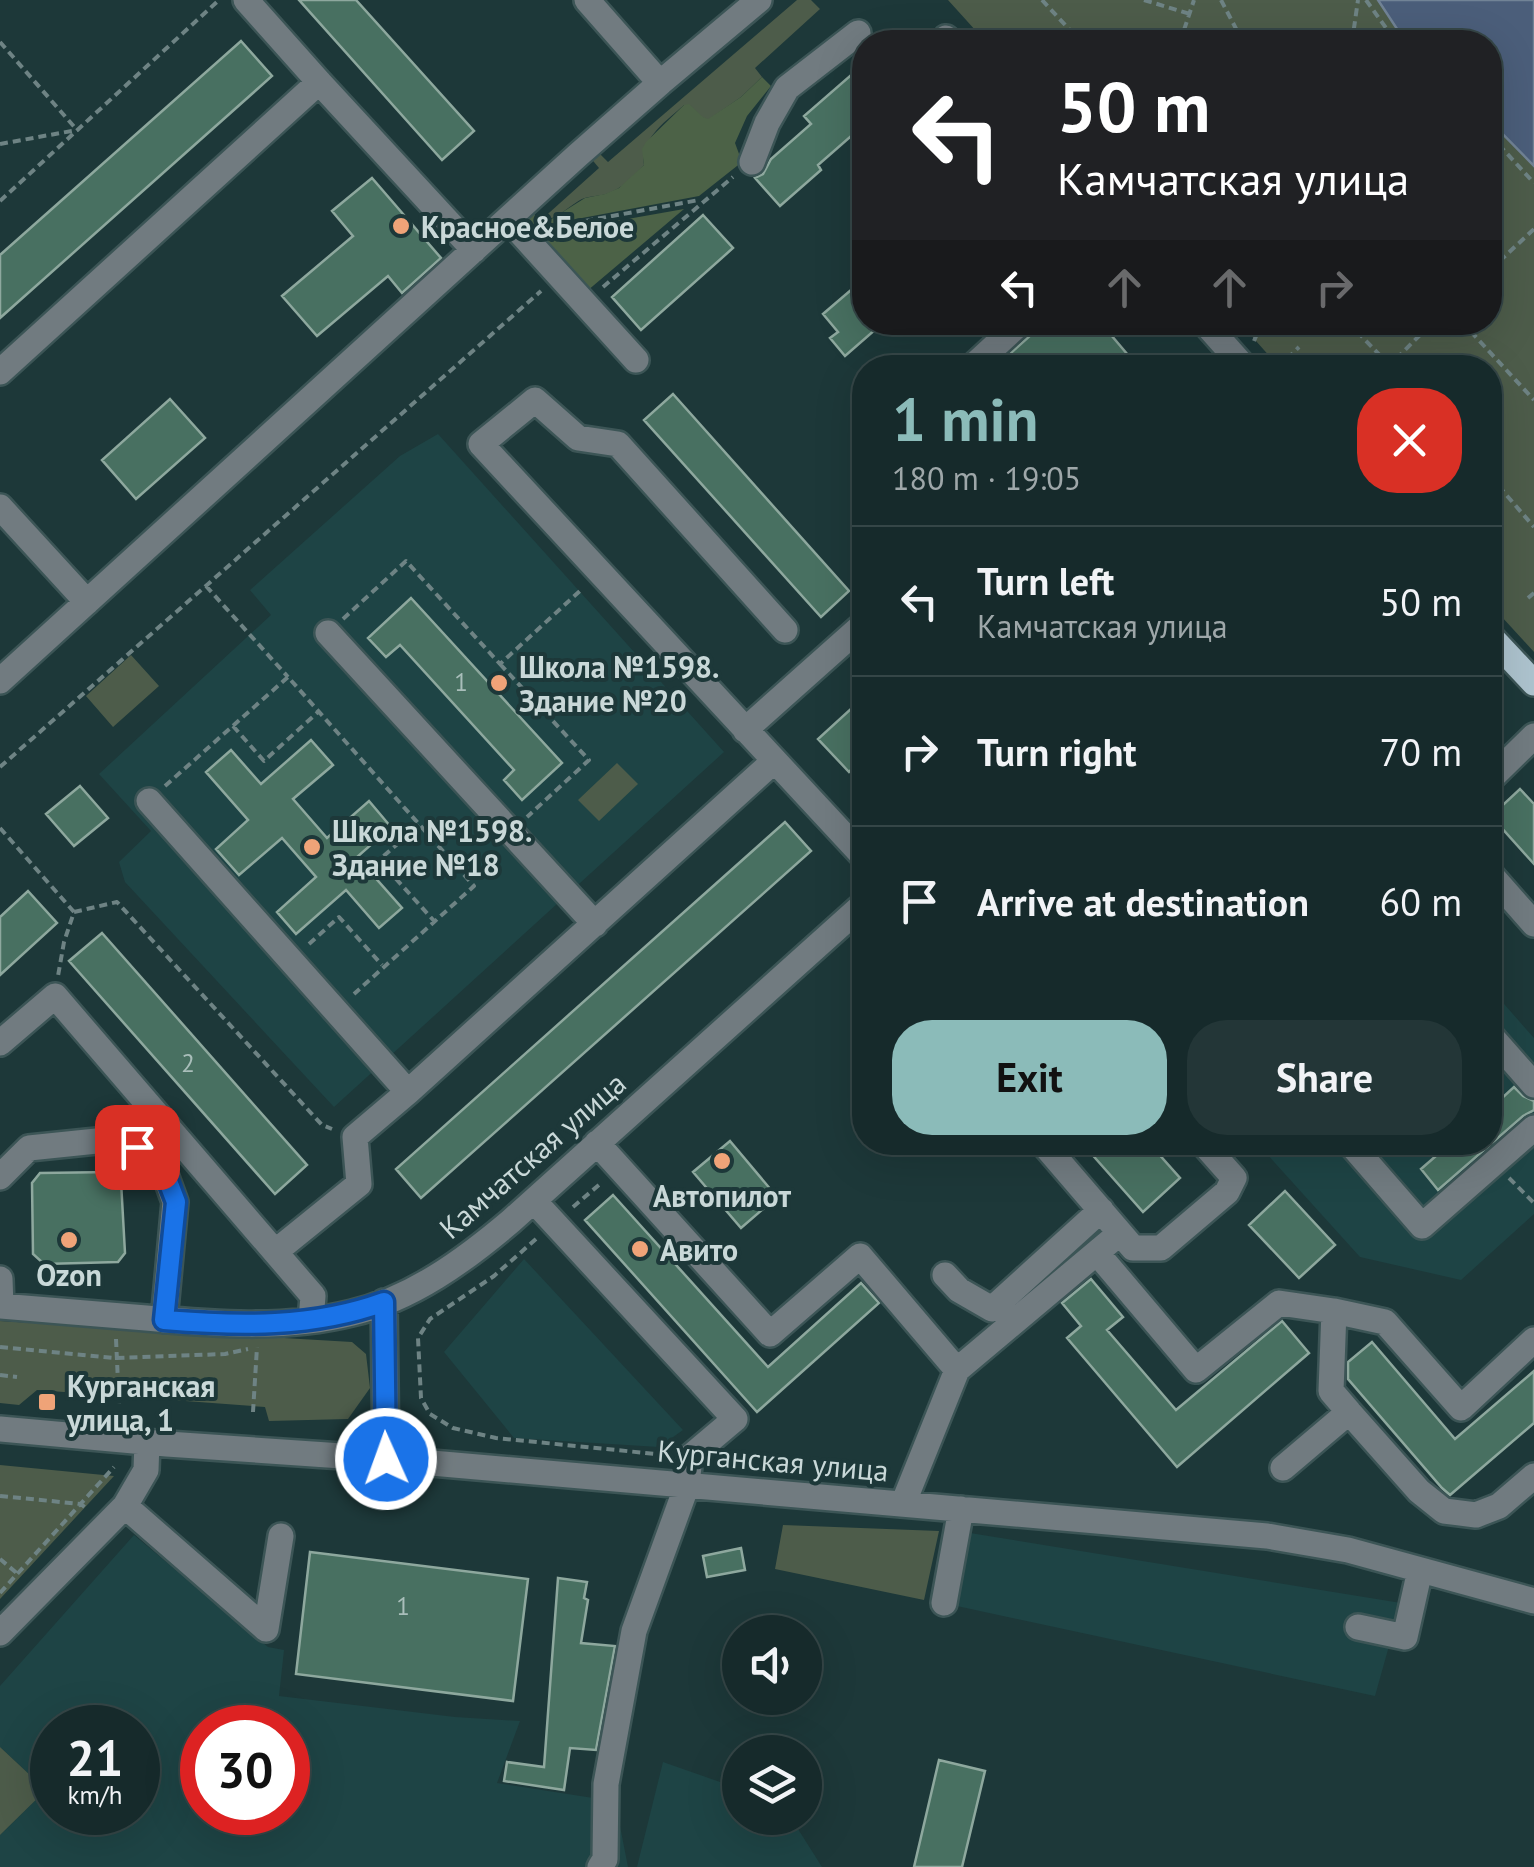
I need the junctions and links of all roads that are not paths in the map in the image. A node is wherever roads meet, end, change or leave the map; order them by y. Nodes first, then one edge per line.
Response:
1 (246, 0) edge
2 (586, 0) edge
3 (759, 0) edge
4 (852, 38) edge
5 (318, 82) junction
6 (660, 82) junction
7 (752, 162) road end
8 (514, 226) junction
9 (474, 250) junction
10 (1007, 335) edge
11 (1216, 335) edge
12 (985, 355) edge
13 (1233, 355) edge
14 (636, 360) dead end
15 (0, 372) edge
16 (0, 507) edge
17 (87, 602) junction
18 (785, 630) dead end
19 (328, 633) road end
20 (852, 635) edge
21 (1502, 649) edge
22 (0, 682) edge
23 (1534, 683) edge
24 (745, 730) junction
25 (1534, 736) edge
26 (774, 761) junction
27 (1502, 767) edge
28 (149, 801) road end
29 (852, 844) edge
30 (1502, 888) edge
31 (852, 915) edge
32 (595, 924) junction
33 (1534, 924) edge
34 (0, 1044) edge
35 (1502, 1049) edge
36 (1534, 1086) edge
37 (408, 1092) junction
38 (1534, 1128) edge
39 (598, 1144) junction
40 (1053, 1155) edge
41 (1214, 1155) edge
42 (1360, 1155) edge
43 (0, 1176) edge
44 (534, 1200) junction
45 (1101, 1210) junction
46 (1120, 1233) junction
47 (275, 1252) junction
48 (1096, 1253) junction
49 (946, 1275) dead end
50 (0, 1279) edge
51 (384, 1302) junction
52 (1, 1306) edge
53 (1334, 1310) junction
54 (164, 1320) junction
55 (311, 1320) junction
56 (1534, 1340) edge
57 (958, 1370) junction
58 (1349, 1412) junction
59 (0, 1429) edge
60 (147, 1442) junction
61 (386, 1459) junction
62 (1283, 1468) dead end
63 (1534, 1476) edge
64 (686, 1485) junction
65 (904, 1504) junction
66 (125, 1506) junction
67 (960, 1509) junction
68 (282, 1536) dead end
69 (1420, 1570) junction
70 (1534, 1601) edge
71 (944, 1603) dead end
72 (1358, 1627) dead end
73 (0, 1633) edge
74 (600, 1867) edge

1 - 5 street
2 - 6 street
3 - 6 street
4 - 7 street
5 - 9 street
5 - 15 street
6 - 8 street
8 - 9 street
8 - 14 street
9 - 17 street
10 - 12 street
11 - 13 street
16 - 17 street
17 - 22 street
18 - 24 street
19 - 32 street
20 - 24 street
21 - 23 main road
24 - 26 street
25 - 27 street
26 - 29 street
26 - 32 street
28 - 37 street
30 - 33 street
31 - 39 street, Камчатская улица
32 - 37 street
34 - 47 street
35 - 36 street
37 - 47 street
38 - 42 street
39 - 44 street, Камчатская улица
39 - 57 street
40 - 45 street
41 - 46 street
43 - 54 street
44 - 51 street, Камчатская улица
44 - 64 street
45 - 46 street
45 - 49 street
46 - 48 street
47 - 55 street
48 - 53 street
48 - 57 street
50 - 52 street
51 - 55 street, Камчатская улица
51 - 61 street
52 - 54 street, Камчатская улица
53 - 56 street
53 - 58 street
54 - 55 street, Камчатская улица
57 - 65 street
58 - 62 street
58 - 63 street
59 - 60 street, Курганская улица
60 - 61 street, Курганская улица
60 - 66 street
61 - 64 street, Курганская улица
64 - 65 street, Курганская улица
64 - 74 street
65 - 67 street, Курганская улица
66 - 68 street
66 - 73 street
67 - 69 street, Курганская улица
67 - 71 street
69 - 70 street, Курганская улица
69 - 72 street

